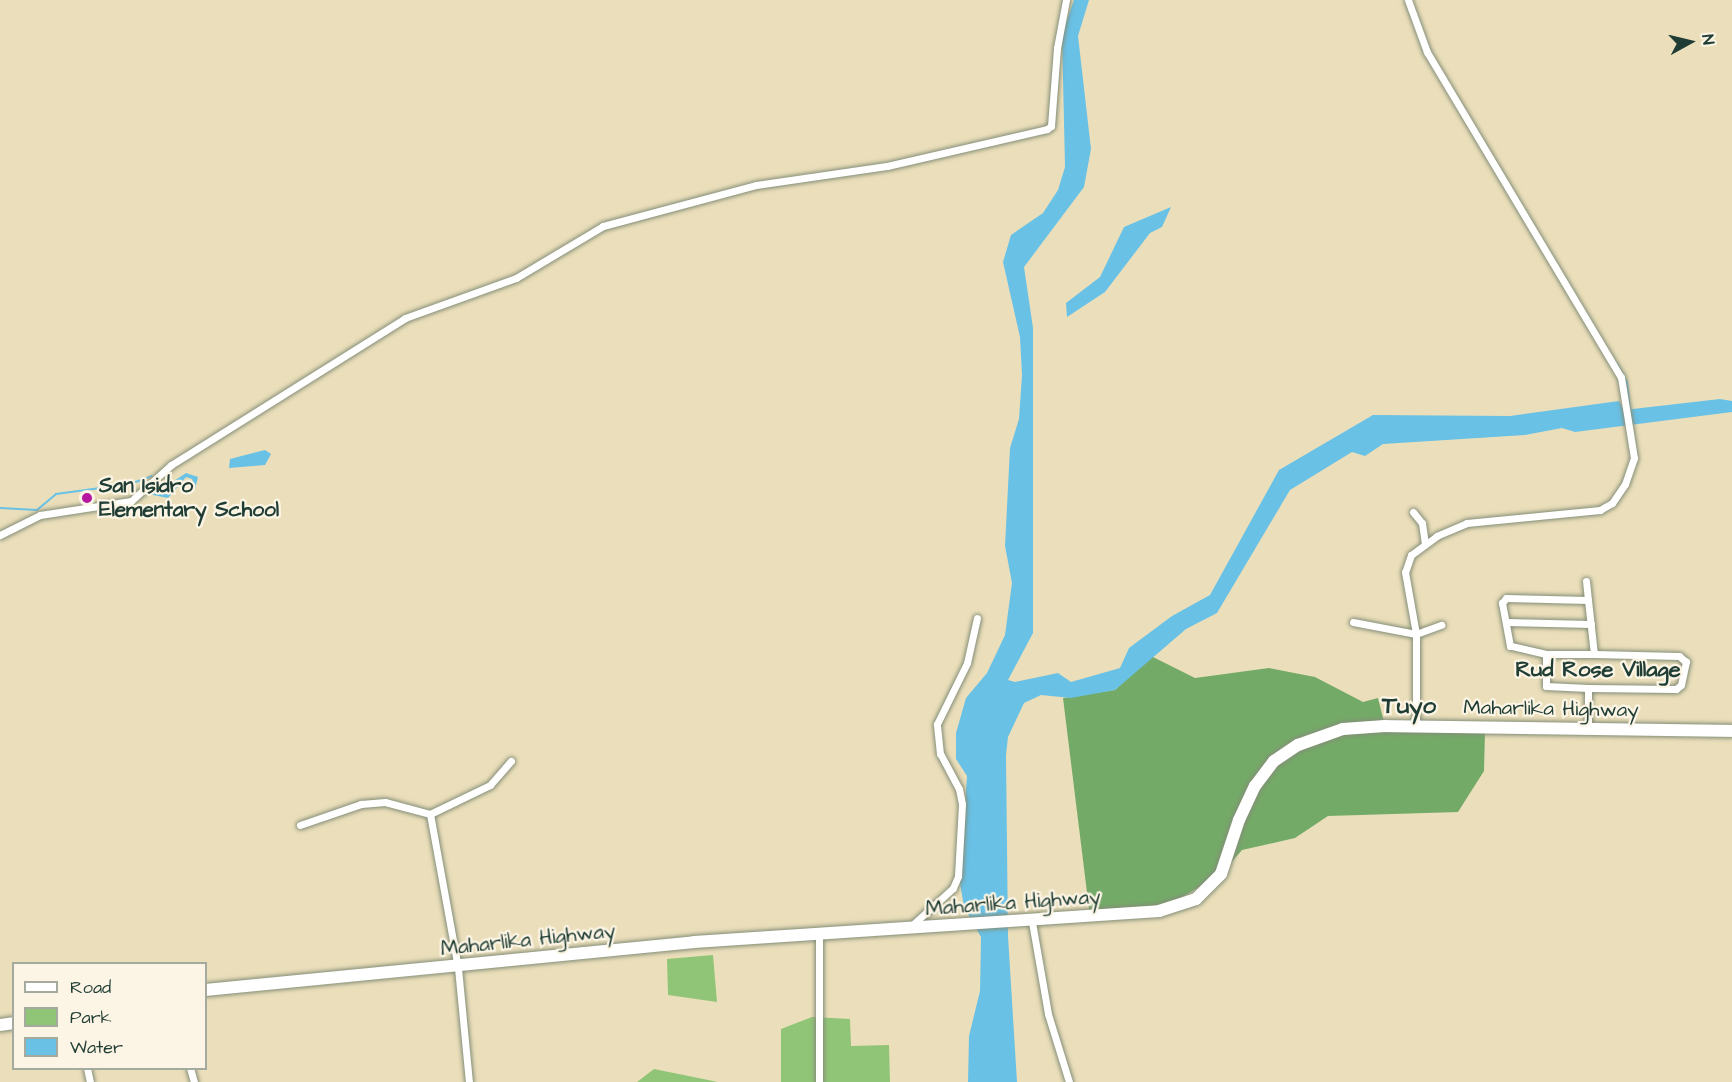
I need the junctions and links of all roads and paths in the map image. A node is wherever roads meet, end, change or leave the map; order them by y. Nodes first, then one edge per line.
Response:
1 (1066, 0) edge
2 (1408, 0) edge
3 (1413, 512) dead end
4 (0, 535) edge
5 (1425, 544) junction
6 (1586, 581) dead end
7 (1588, 600) junction
8 (977, 618) dead end
9 (1353, 622) dead end
10 (1506, 622) junction
11 (1591, 624) junction
12 (1441, 625) dead end
13 (1416, 634) junction
14 (1546, 654) junction
15 (1594, 654) junction
16 (1588, 688) junction
17 (1416, 726) junction
18 (1588, 729) junction
19 (1732, 731) edge
20 (511, 760) dead end
21 (430, 814) junction
22 (300, 825) dead end
23 (1032, 922) junction
24 (906, 930) junction
25 (819, 935) junction
26 (458, 968) junction
27 (207, 990) edge
28 (469, 1082) edge
29 (819, 1082) edge
30 (1069, 1082) edge

1 - 4 street
2 - 5 street
3 - 5 street
5 - 13 street
6 - 7 street
7 - 10 street
7 - 11 street
8 - 24 street
9 - 13 street
10 - 11 street
10 - 14 street
11 - 15 street
12 - 13 street
13 - 17 street
14 - 15 street
14 - 16 street
15 - 16 street
16 - 18 street
17 - 18 highway, Maharlika Highway
17 - 23 highway, Maharlika Highway
18 - 19 highway, Maharlika Highway
20 - 21 street
21 - 22 street
21 - 26 street
23 - 24 highway, Maharlika Highway
23 - 30 street
24 - 25 highway, Maharlika Highway
25 - 26 highway, Maharlika Highway
25 - 29 street
26 - 27 highway, Maharlika Highway
26 - 28 street

